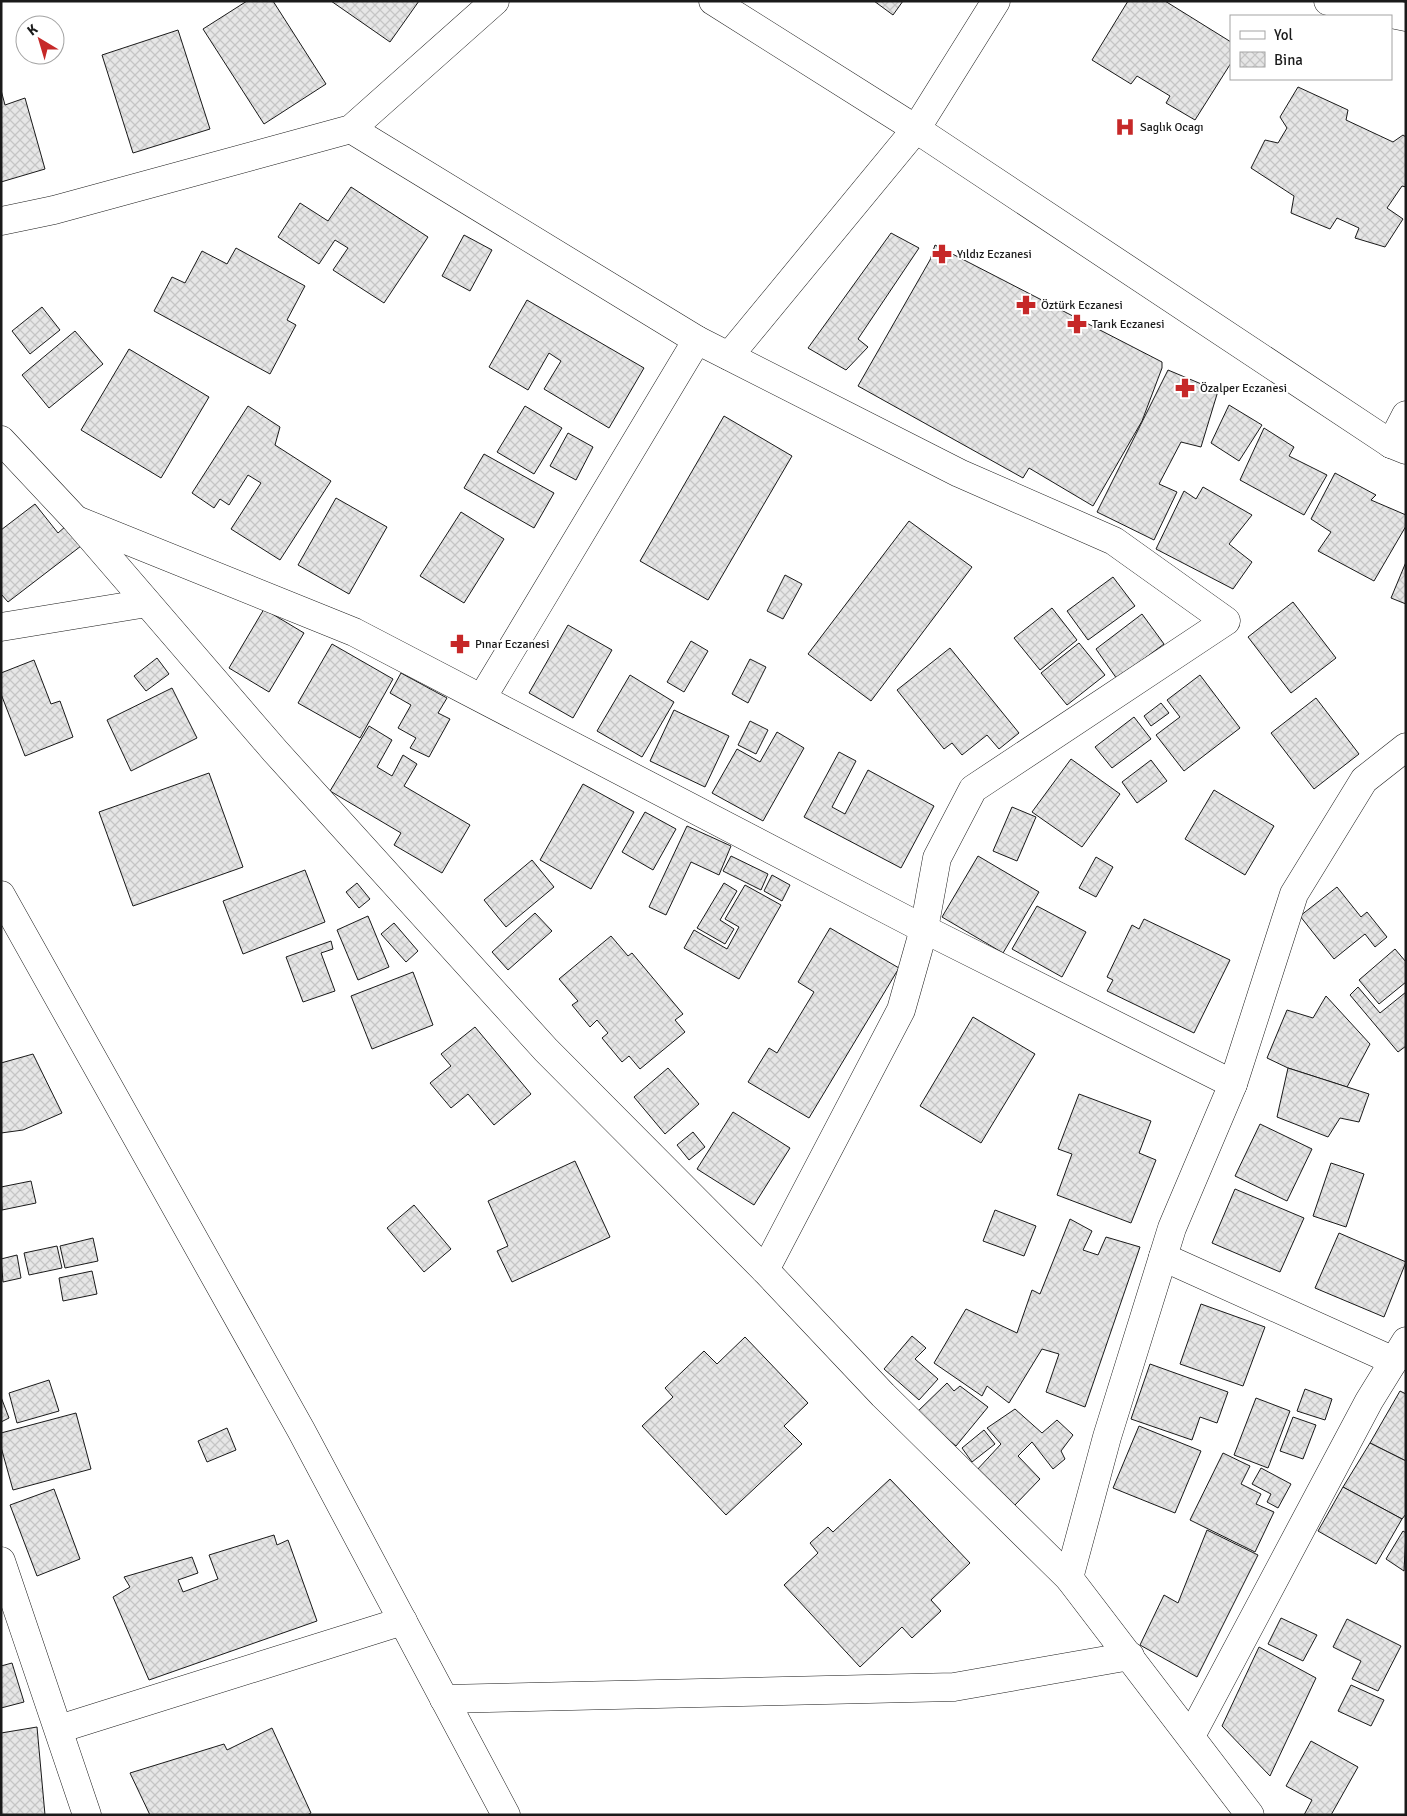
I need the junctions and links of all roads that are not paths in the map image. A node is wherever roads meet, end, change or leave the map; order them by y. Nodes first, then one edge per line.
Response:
1 (495, 1) edge
2 (713, 1) edge
3 (996, 1) edge
4 (1328, 1) edge
5 (1406, 17) edge
6 (351, 129) junction
7 (916, 129) junction
8 (1, 221) edge
9 (697, 340) junction
10 (729, 356) junction
11 (1406, 415) edge
12 (1, 440) edge
13 (1399, 447) edge
14 (75, 519) junction
15 (147, 603) junction
16 (1, 627) edge
17 (482, 698) junction
18 (1406, 747) edge
19 (1, 895) edge
20 (924, 929) junction
21 (1233, 1084) junction
22 (1163, 1257) junction
23 (764, 1270) junction
24 (1400, 1351) edge
25 (1, 1561) edge
26 (1070, 1578) junction
27 (403, 1621) junction
28 (1130, 1656) junction
29 (444, 1698) junction
30 (58, 1729) junction
31 (1191, 1736) junction
32 (87, 1815) edge
33 (506, 1815) edge
34 (1250, 1815) edge

1 - 6 street
2 - 7 street
3 - 7 street
4 - 5 street
6 - 8 street
6 - 9 street
7 - 10 street
7 - 13 street
9 - 10 street
9 - 17 street
10 - 20 street
11 - 13 street
12 - 14 street
14 - 15 street
14 - 17 street
15 - 16 street
15 - 23 street
17 - 20 street
18 - 21 street
19 - 27 street
20 - 21 street
20 - 23 street
21 - 22 street
22 - 24 street
22 - 26 street
23 - 26 street
24 - 31 street
25 - 30 street
26 - 28 street
27 - 29 street
27 - 30 street
28 - 29 street
28 - 31 street
29 - 33 street
30 - 32 street
31 - 34 street

